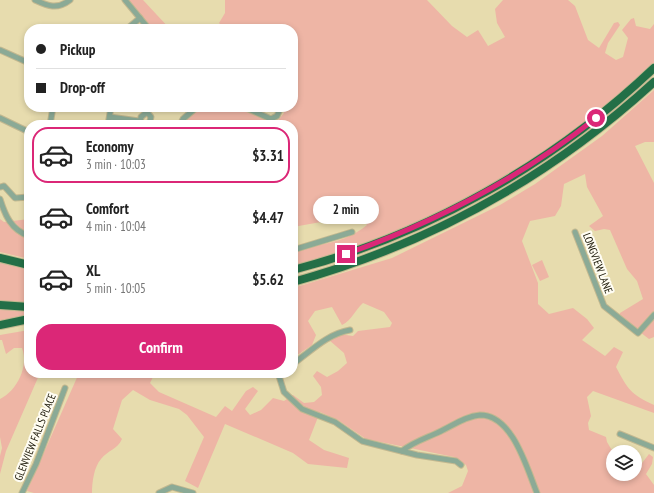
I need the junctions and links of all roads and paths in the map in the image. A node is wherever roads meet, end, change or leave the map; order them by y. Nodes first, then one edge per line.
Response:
1 (35, 0) edge
2 (70, 0) edge
3 (125, 0) edge
4 (140, 18) junction
5 (133, 24) edge
6 (145, 24) edge
7 (0, 50) edge
8 (24, 61) edge
9 (654, 68) edge
10 (654, 82) edge
11 (110, 112) edge
12 (191, 112) edge
13 (256, 112) edge
14 (279, 112) edge
15 (110, 117) junction
16 (0, 118) edge
17 (109, 120) edge
18 (125, 120) edge
19 (141, 120) edge
20 (150, 120) edge
21 (182, 120) edge
22 (24, 130) edge
23 (0, 187) edge
24 (24, 197) edge
25 (0, 199) edge
26 (1, 206) edge
27 (352, 232) dead end
28 (575, 232) dead end
29 (24, 234) edge
30 (298, 248) edge
31 (0, 258) edge
32 (24, 264) edge
33 (298, 268) edge
34 (298, 281) edge
35 (0, 305) edge
36 (24, 307) edge
37 (654, 315) edge
38 (24, 320) edge
39 (0, 325) edge
40 (350, 330) dead end
41 (298, 360) edge
42 (280, 378) edge
43 (65, 388) dead end
44 (620, 434) dead end
45 (654, 448) edge
46 (402, 451) junction
47 (462, 465) dead end
48 (22, 493) edge
49 (159, 493) edge
50 (193, 493) edge
51 (537, 493) edge

1 - 2 street
3 - 4 street
4 - 5 street
4 - 6 street
7 - 8 street
9 - 33 highway
10 - 34 highway
11 - 15 street
12 - 21 street
13 - 14 street
15 - 17 street
15 - 18 street
16 - 22 street
19 - 20 street
23 - 24 street
25 - 26 street
26 - 29 street
27 - 30 street
28 - 37 street, LONGVIEW LANE
31 - 32 highway
35 - 36 highway
38 - 39 highway
40 - 41 street
42 - 46 street
43 - 48 street, GLENVIEW FALLS PLACE
44 - 45 street
46 - 47 street
46 - 51 street
49 - 50 street

